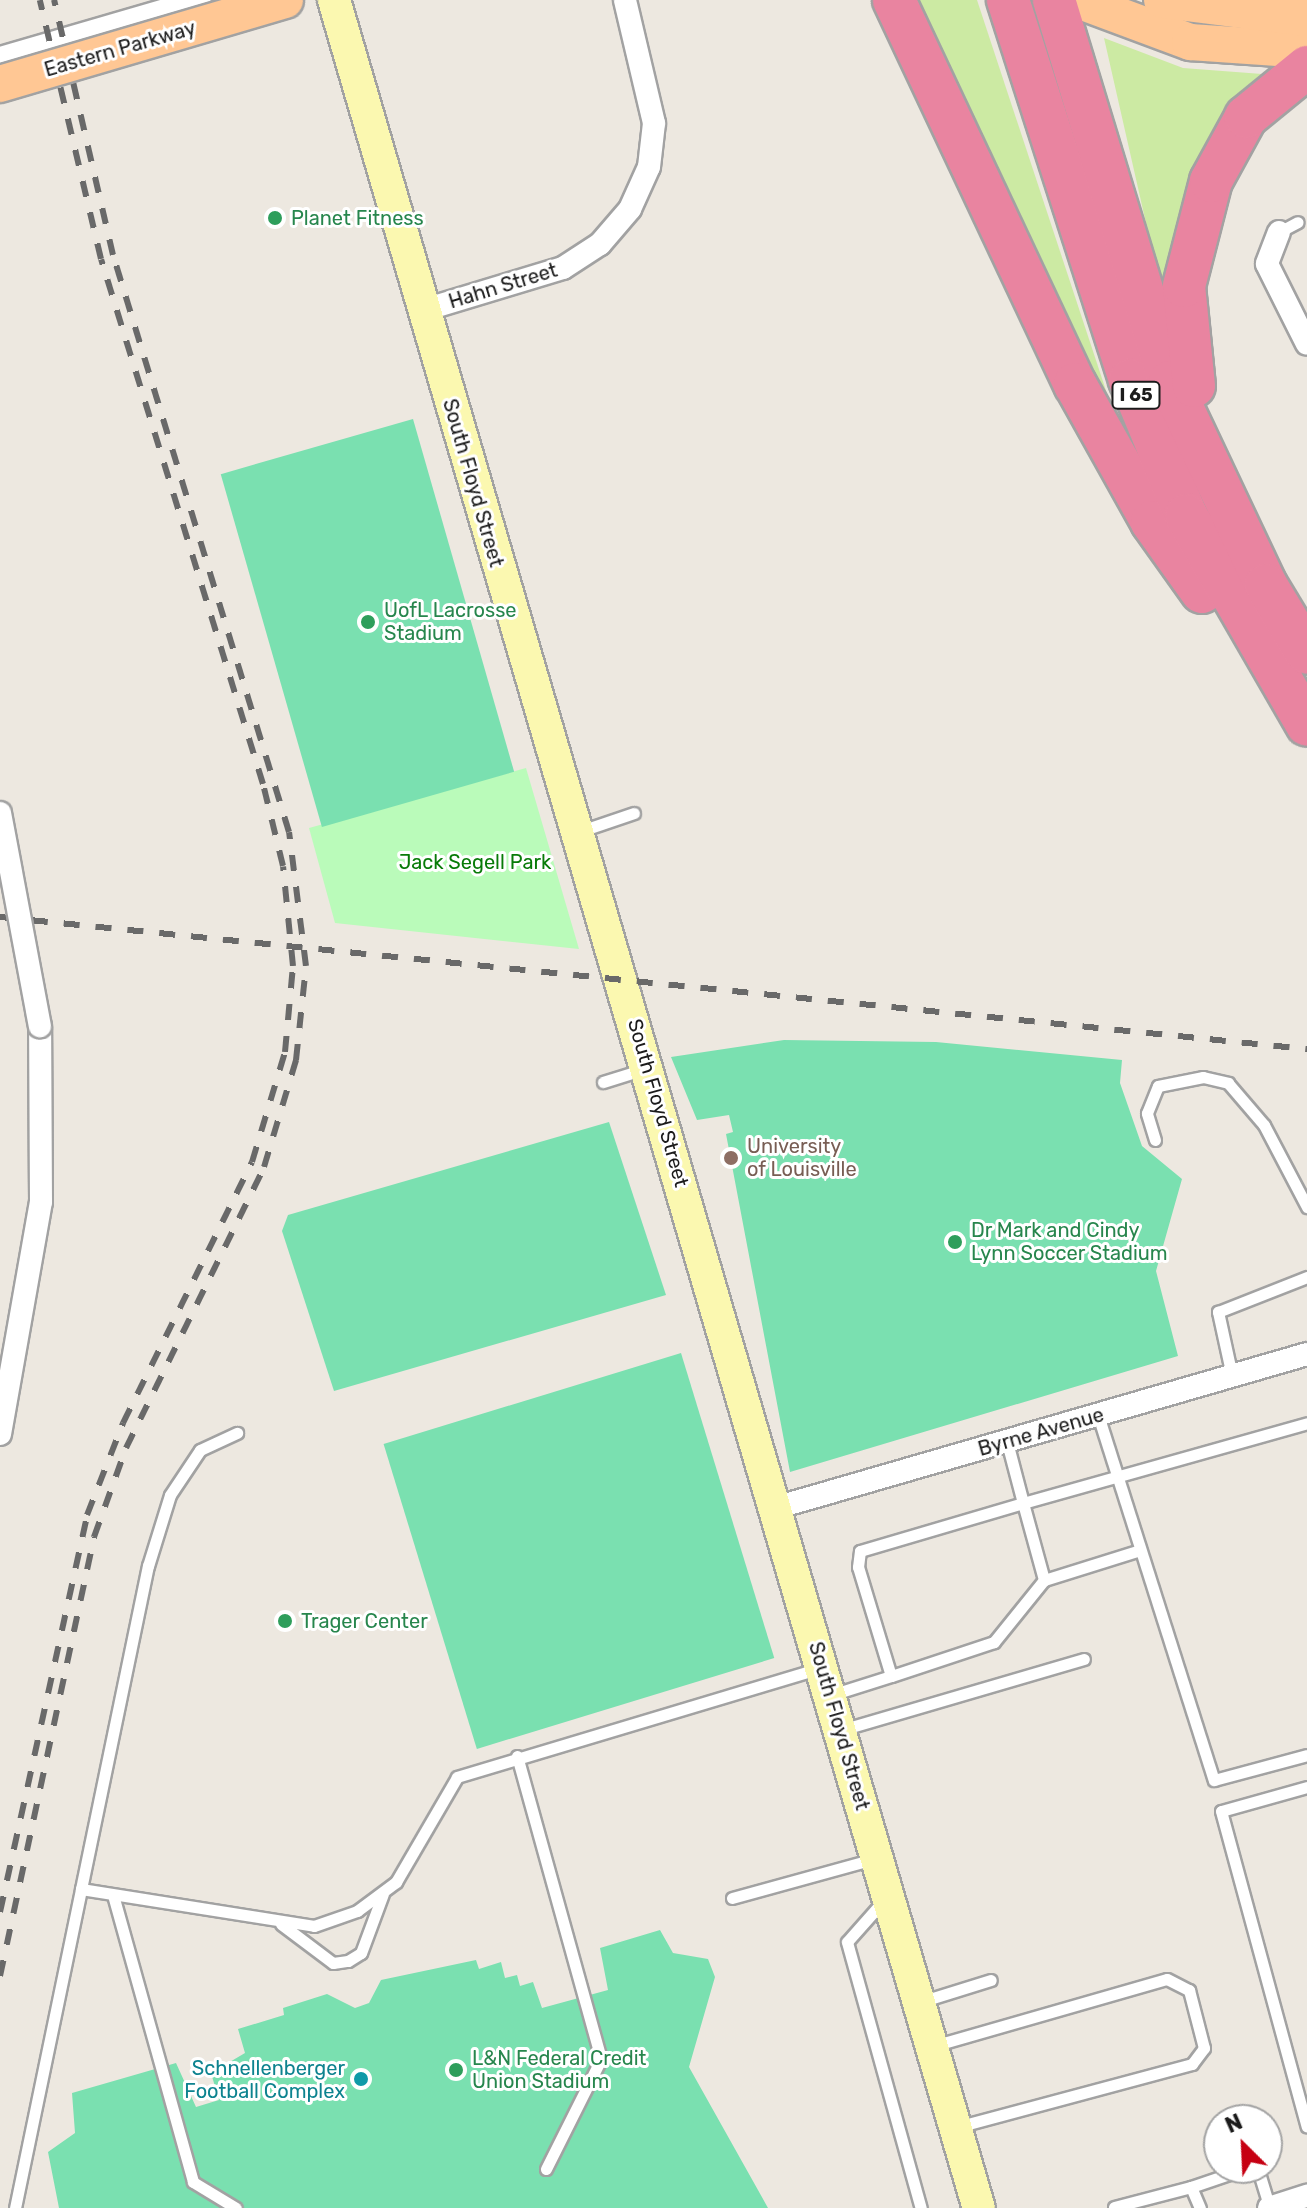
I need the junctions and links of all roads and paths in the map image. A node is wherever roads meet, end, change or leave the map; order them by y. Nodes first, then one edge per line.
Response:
1 (199, 0) edge
2 (285, 0) edge
3 (334, 0) edge
4 (625, 0) edge
5 (894, 0) edge
6 (1008, 0) edge
7 (1162, 0) edge
8 (1249, 0) edge
9 (1061, 1) edge
10 (1197, 7) junction
11 (1307, 18) edge
12 (1307, 50) edge
13 (0, 58) edge
14 (1307, 67) edge
15 (0, 84) edge
16 (1288, 227) dead end
17 (424, 310) junction
18 (1300, 313) edge
19 (1307, 344) edge
20 (1219, 489) junction
21 (1228, 595) junction
22 (1307, 653) edge
23 (1307, 725) edge
24 (0, 813) edge
25 (634, 813) dead end
26 (575, 833) junction
27 (649, 1068) junction
28 (603, 1082) dead end
29 (1155, 1140) dead end
30 (1307, 1207) edge
31 (1307, 1277) edge
32 (1307, 1354) edge
33 (1232, 1376) junction
34 (1098, 1415) junction
35 (2, 1423) edge
36 (1307, 1423) edge
37 (237, 1433) dead end
38 (1007, 1442) junction
39 (1115, 1478) junction
40 (1023, 1503) junction
41 (775, 1508) junction
42 (1137, 1551) junction
43 (1044, 1580) junction
44 (1084, 1659) dead end
45 (891, 1676) junction
46 (826, 1682) junction
47 (840, 1731) junction
48 (1307, 1755) edge
49 (517, 1756) junction
50 (1307, 1787) edge
51 (877, 1858) junction
52 (81, 1889) junction
53 (383, 1893) junction
54 (113, 1895) junction
55 (888, 1896) junction
56 (732, 1898) dead end
57 (280, 1924) junction
58 (991, 1980) dead end
59 (919, 2002) junction
60 (932, 2047) junction
61 (955, 2127) junction
62 (1307, 2127) edge
63 (546, 2169) dead end
64 (1191, 2187) junction
65 (1304, 2201) edge
66 (1114, 2207) edge
67 (15, 2208) edge
68 (236, 2208) edge
69 (921, 2208) edge
70 (979, 2208) edge
71 (1200, 2208) edge
72 (1270, 2208) edge

1 - 13 main road, Eastern Parkway
2 - 15 main road, Eastern Parkway, bridge
3 - 17 street, South Floyd Street
4 - 17 street, Hahn Street
5 - 21 highway
6 - 21 highway, I 65
7 - 10 main road
8 - 10 main road
9 - 12 main road
9 - 20 highway, I 65
10 - 11 main road
14 - 20 highway
16 - 18 street
17 - 26 street, South Floyd Street
18 - 19 street
20 - 22 highway, I 65
21 - 23 highway, I 65
24 - 35 street, bridge
25 - 26 lane
26 - 27 street, South Floyd Street
27 - 28 lane
27 - 41 street, South Floyd Street
29 - 30 lane
31 - 33 lane
32 - 33 street, Byrne Avenue
33 - 34 street, Byrne Avenue
34 - 38 street, Byrne Avenue
34 - 39 lane
36 - 39 lane
37 - 52 lane
38 - 40 lane
38 - 41 street, Byrne Avenue
39 - 40 lane
39 - 42 lane
40 - 43 lane
40 - 45 lane
41 - 46 street, South Floyd Street
42 - 43 lane
42 - 48 lane
43 - 45 lane
44 - 47 lane
45 - 46 lane
46 - 47 street, South Floyd Street
46 - 49 lane
47 - 51 street, South Floyd Street
49 - 53 lane
49 - 63 lane
50 - 62 lane
51 - 55 street, South Floyd Street
51 - 56 lane
52 - 54 lane
52 - 67 lane
53 - 57 lane
53 - 57 lane
54 - 57 lane
54 - 68 lane
55 - 59 street, South Floyd Street
55 - 69 lane
58 - 59 lane
59 - 60 street, South Floyd Street
60 - 61 street, South Floyd Street
60 - 61 lane
61 - 70 street, South Floyd Street
64 - 66 lane
64 - 71 lane
64 - 72 lane
65 - 72 street

